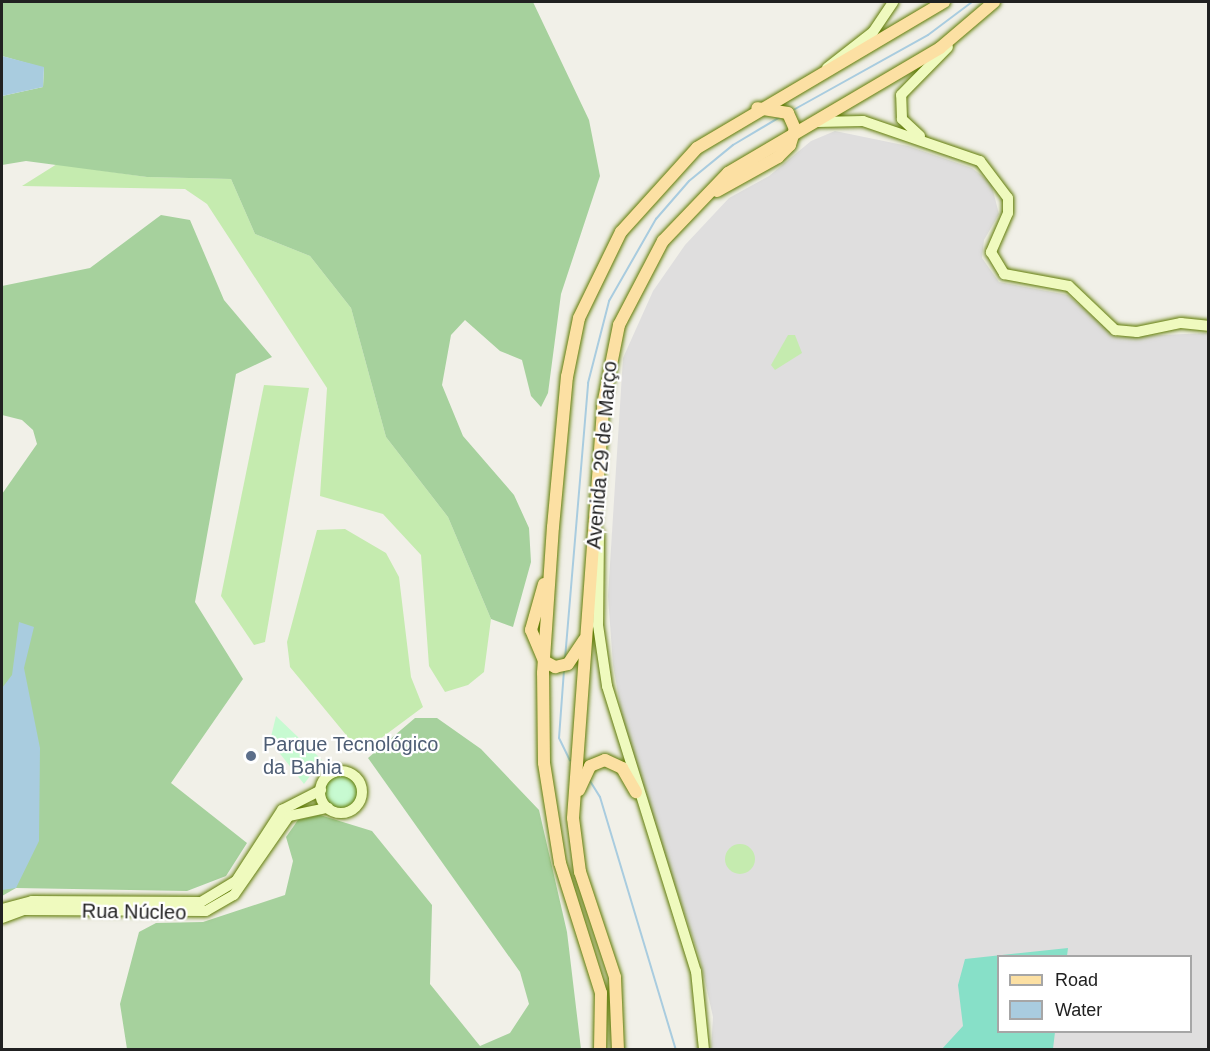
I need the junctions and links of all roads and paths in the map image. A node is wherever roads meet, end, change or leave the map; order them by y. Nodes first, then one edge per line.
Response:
1 (893, 2) edge
2 (944, 2) edge
3 (994, 2) edge
4 (964, 30) junction
5 (824, 70) junction
6 (756, 108) junction
7 (800, 127) junction
8 (959, 152) junction
9 (1209, 326) edge
10 (599, 480) junction
11 (588, 630) junction
12 (546, 662) junction
13 (321, 790) junction
14 (636, 792) junction
15 (328, 808) junction
16 (573, 818) junction
17 (2, 909) edge
18 (2, 918) edge
19 (600, 1050) edge
20 (618, 1050) edge
21 (704, 1050) edge

1 - 5 main road
2 - 5 main road, Avenida 29 de Março
3 - 4 main road
4 - 7 main road
4 - 8 main road
5 - 6 main road, Avenida 29 de Março
6 - 7 main road
6 - 12 main road, Avenida 29 de Março
7 - 8 main road
7 - 10 main road, Avenida 29 de Março
8 - 9 main road
10 - 11 main road, Avenida 29 de Março
10 - 14 main road
11 - 12 main road
11 - 16 main road, Avenida 29 de Março
12 - 19 main road
13 - 15 main road
13 - 15 main road
13 - 17 main road, Rua Núcleo
14 - 16 main road
14 - 21 main road
15 - 18 main road, Rua Núcleo
16 - 20 main road, Avenida 29 de Março

